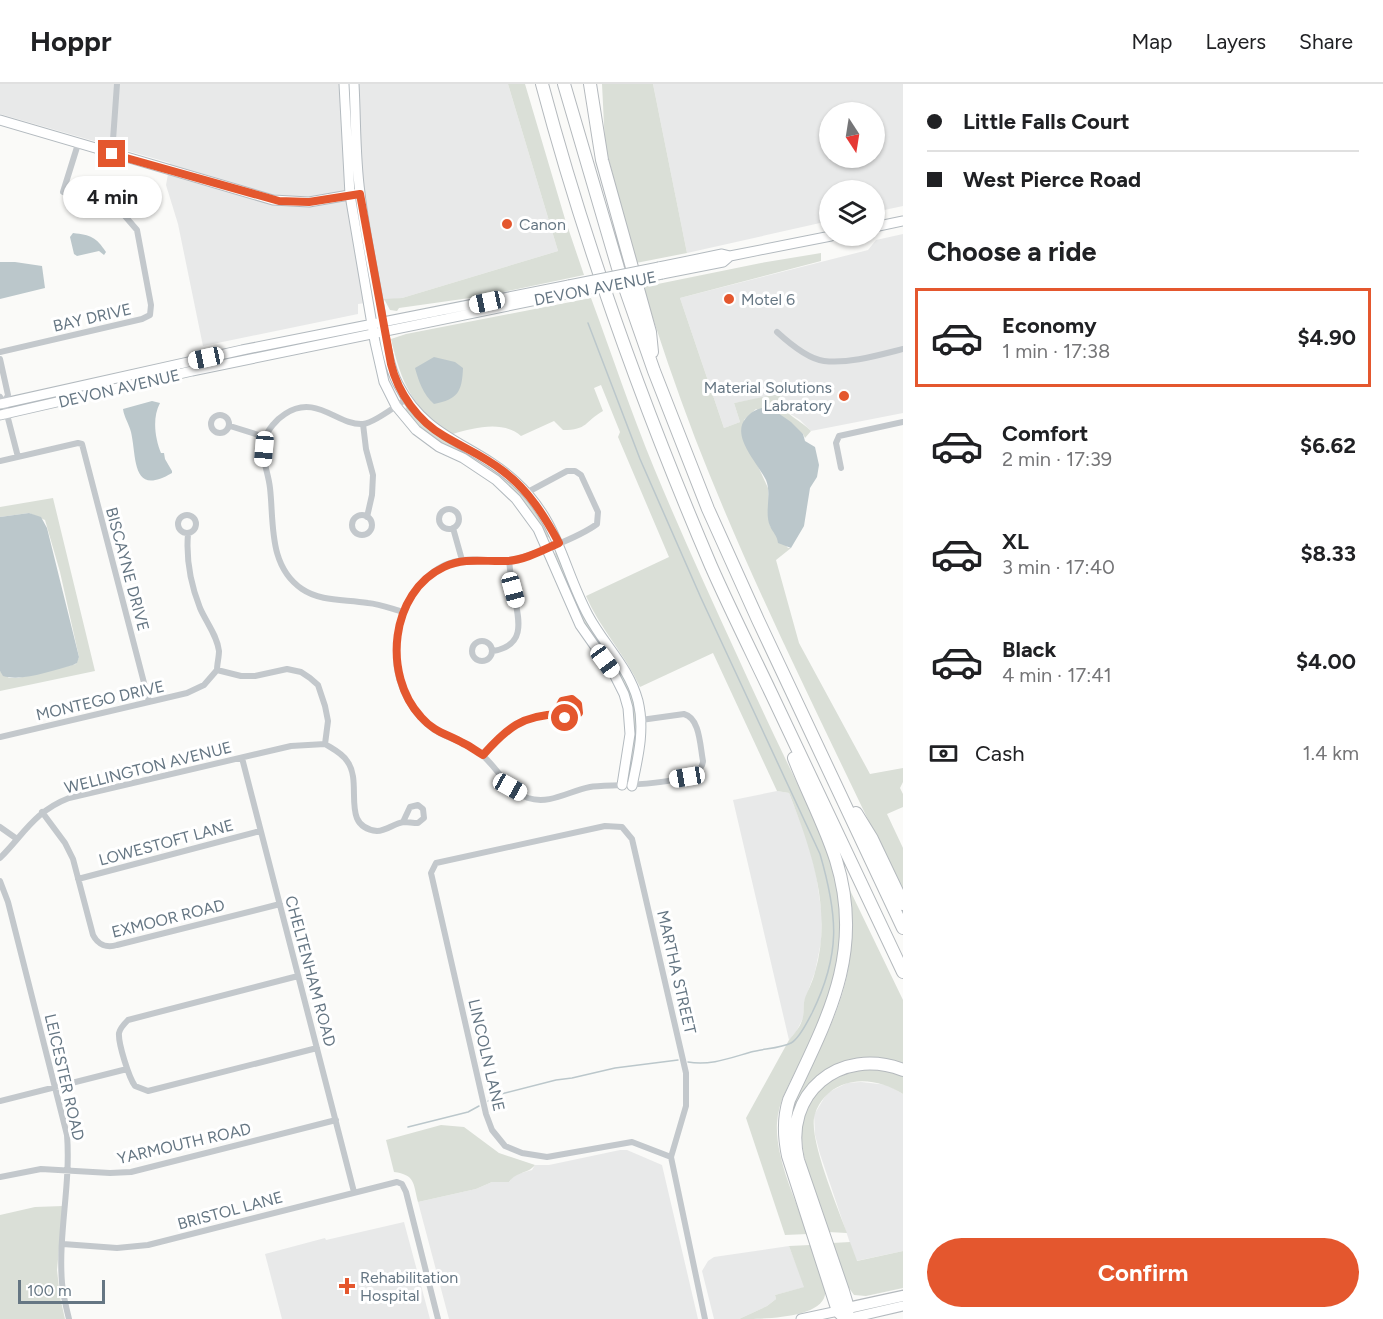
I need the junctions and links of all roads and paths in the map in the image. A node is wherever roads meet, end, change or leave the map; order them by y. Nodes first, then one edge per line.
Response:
1 (117, 84) edge
2 (344, 84) edge
3 (354, 84) edge
4 (539, 84) edge
5 (564, 84) edge
6 (590, 84) edge
7 (595, 84) edge
8 (0, 120) edge
9 (597, 140) junction
10 (78, 144) junction
11 (112, 154) junction
12 (360, 194) junction
13 (350, 195) junction
14 (903, 221) edge
15 (885, 225) edge
16 (819, 238) edge
17 (570, 289) junction
18 (382, 321) junction
19 (371, 324) junction
20 (384, 332) junction
21 (777, 332) dead end
22 (373, 334) junction
23 (903, 349) edge
24 (0, 351) edge
25 (0, 359) edge
26 (654, 371) junction
27 (406, 399) junction
28 (2, 402) edge
29 (396, 406) junction
30 (3, 414) edge
31 (903, 422) edge
32 (363, 424) junction
33 (230, 426) dead end
34 (265, 437) junction
35 (18, 458) junction
36 (0, 461) edge
37 (841, 468) dead end
38 (526, 493) junction
39 (367, 517) dead end
40 (453, 528) dead end
41 (188, 534) dead end
42 (559, 543) junction
43 (548, 548) junction
44 (462, 560) junction
45 (509, 561) junction
46 (403, 612) junction
47 (493, 651) dead end
48 (217, 670) junction
49 (767, 684) junction
50 (149, 702) junction
51 (560, 714) dead end
52 (641, 720) junction
53 (0, 737) edge
54 (325, 744) junction
55 (483, 755) junction
56 (242, 758) junction
57 (831, 774) junction
58 (622, 786) junction
59 (632, 786) junction
60 (42, 812) junction
61 (402, 822) dead end
62 (0, 826) edge
63 (260, 831) junction
64 (17, 839) junction
65 (0, 858) edge
66 (432, 869) joint
67 (78, 879) junction
68 (0, 881) edge
69 (280, 904) junction
70 (903, 904) edge
71 (903, 928) edge
72 (903, 972) edge
73 (298, 976) junction
74 (317, 1048) junction
75 (127, 1069) junction
76 (903, 1071) edge
77 (56, 1088) junction
78 (0, 1101) edge
79 (336, 1120) junction
80 (671, 1157) junction
81 (69, 1170) junction
82 (0, 1177) edge
83 (354, 1192) junction
84 (815, 1224) junction
85 (63, 1244) junction
86 (903, 1296) edge
87 (903, 1306) edge
88 (845, 1314) edge
89 (69, 1319) edge
90 (438, 1319) edge
91 (705, 1319) edge
92 (801, 1319) edge

1 - 11 street
2 - 13 street
3 - 12 street
4 - 49 highway
5 - 26 highway
6 - 9 highway
7 - 9 highway
8 - 10 street
9 - 26 highway
10 - 11 street
10 - 24 street, BAY DRIVE
11 - 13 street
12 - 13 street
12 - 18 street
13 - 19 street
14 - 15 street
16 - 17 street, DEVON AVENUE, bridge
17 - 18 street, DEVON AVENUE
17 - 20 street, DEVON AVENUE
18 - 19 street, DEVON AVENUE
18 - 20 street
19 - 22 street
19 - 28 street, DEVON AVENUE
20 - 22 street, DEVON AVENUE
20 - 27 street
21 - 23 street
22 - 29 street
22 - 30 street, DEVON AVENUE
25 - 28 street
26 - 57 highway
27 - 29 street
27 - 38 street
28 - 30 street
29 - 32 street
29 - 43 street
30 - 35 street
31 - 37 street
32 - 34 street
32 - 39 street
33 - 34 street
34 - 46 street
35 - 36 street
35 - 50 street, BISCAYNE DRIVE
38 - 42 street
38 - 42 street
40 - 44 street
41 - 48 street
42 - 43 street
42 - 52 street
43 - 45 street
43 - 58 street
44 - 45 street
44 - 46 street
45 - 47 street
46 - 55 street
48 - 50 street, MONTEGO DRIVE
48 - 54 street
49 - 72 highway
49 - 84 highway
50 - 53 street, MONTEGO DRIVE
51 - 55 street
52 - 59 street
52 - 59 street
54 - 56 street, WELLINGTON AVENUE
54 - 61 street
55 - 58 street
56 - 60 street, WELLINGTON AVENUE
56 - 63 street, CHELTENHAM ROAD
57 - 70 highway
57 - 71 highway
58 - 59 street
60 - 64 street, WELLINGTON AVENUE
60 - 67 street, EXMOOR ROAD
62 - 64 street
63 - 67 street, LOWESTOFT LANE
63 - 69 street, CHELTENHAM ROAD
64 - 65 street, WELLINGTON AVENUE
66 - 80 street, LINCOLN LANE
66 - 80 street, MARTHA STREET
67 - 69 street, EXMOOR ROAD
68 - 77 street, LEICESTER ROAD
69 - 73 street, CHELTENHAM ROAD
73 - 74 street, CHELTENHAM ROAD
73 - 75 street
74 - 75 street
74 - 79 street, CHELTENHAM ROAD
75 - 77 street
76 - 84 highway
77 - 78 street
77 - 81 street, LEICESTER ROAD
79 - 81 street, YARMOUTH ROAD
79 - 83 street, CHELTENHAM ROAD
80 - 91 street, MARTHA STREET
81 - 82 street, YARMOUTH ROAD
81 - 85 street, LEICESTER ROAD
83 - 85 street, BRISTOL LANE
83 - 90 street, BRISTOL LANE
84 - 88 highway
85 - 89 street, LEICESTER ROAD
86 - 88 main road
87 - 88 street
88 - 92 street

